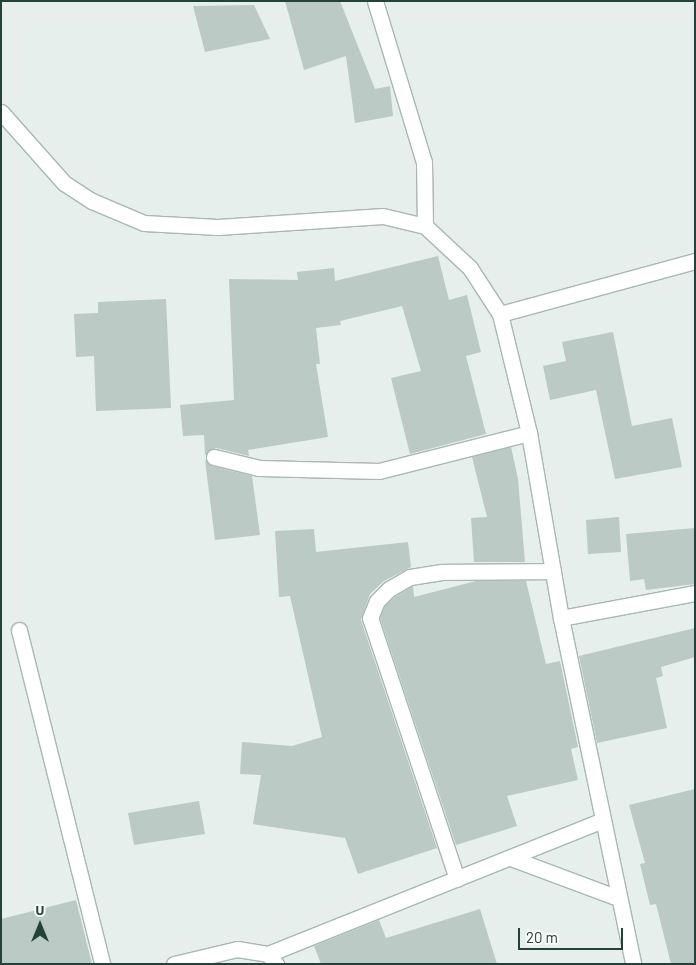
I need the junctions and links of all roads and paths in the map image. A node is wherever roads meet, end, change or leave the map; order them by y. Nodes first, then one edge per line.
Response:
1 (375, 1) edge
2 (1, 112) edge
3 (425, 226) junction
4 (695, 261) edge
5 (500, 314) junction
6 (529, 433) junction
7 (214, 457) dead end
8 (553, 571) junction
9 (695, 593) edge
10 (561, 618) junction
11 (19, 630) dead end
12 (601, 822) junction
13 (511, 858) junction
14 (457, 879) junction
15 (618, 898) junction
16 (272, 959) edge
17 (102, 964) edge
18 (174, 964) edge
19 (633, 964) edge

1 - 3 street
2 - 3 street
3 - 5 street
4 - 5 street
5 - 6 street
6 - 7 street
6 - 8 street
8 - 10 street
8 - 14 street
9 - 10 street
10 - 12 street
11 - 17 street
12 - 13 street
12 - 15 street
13 - 14 street
13 - 15 street
14 - 16 street
15 - 19 street
16 - 18 street

